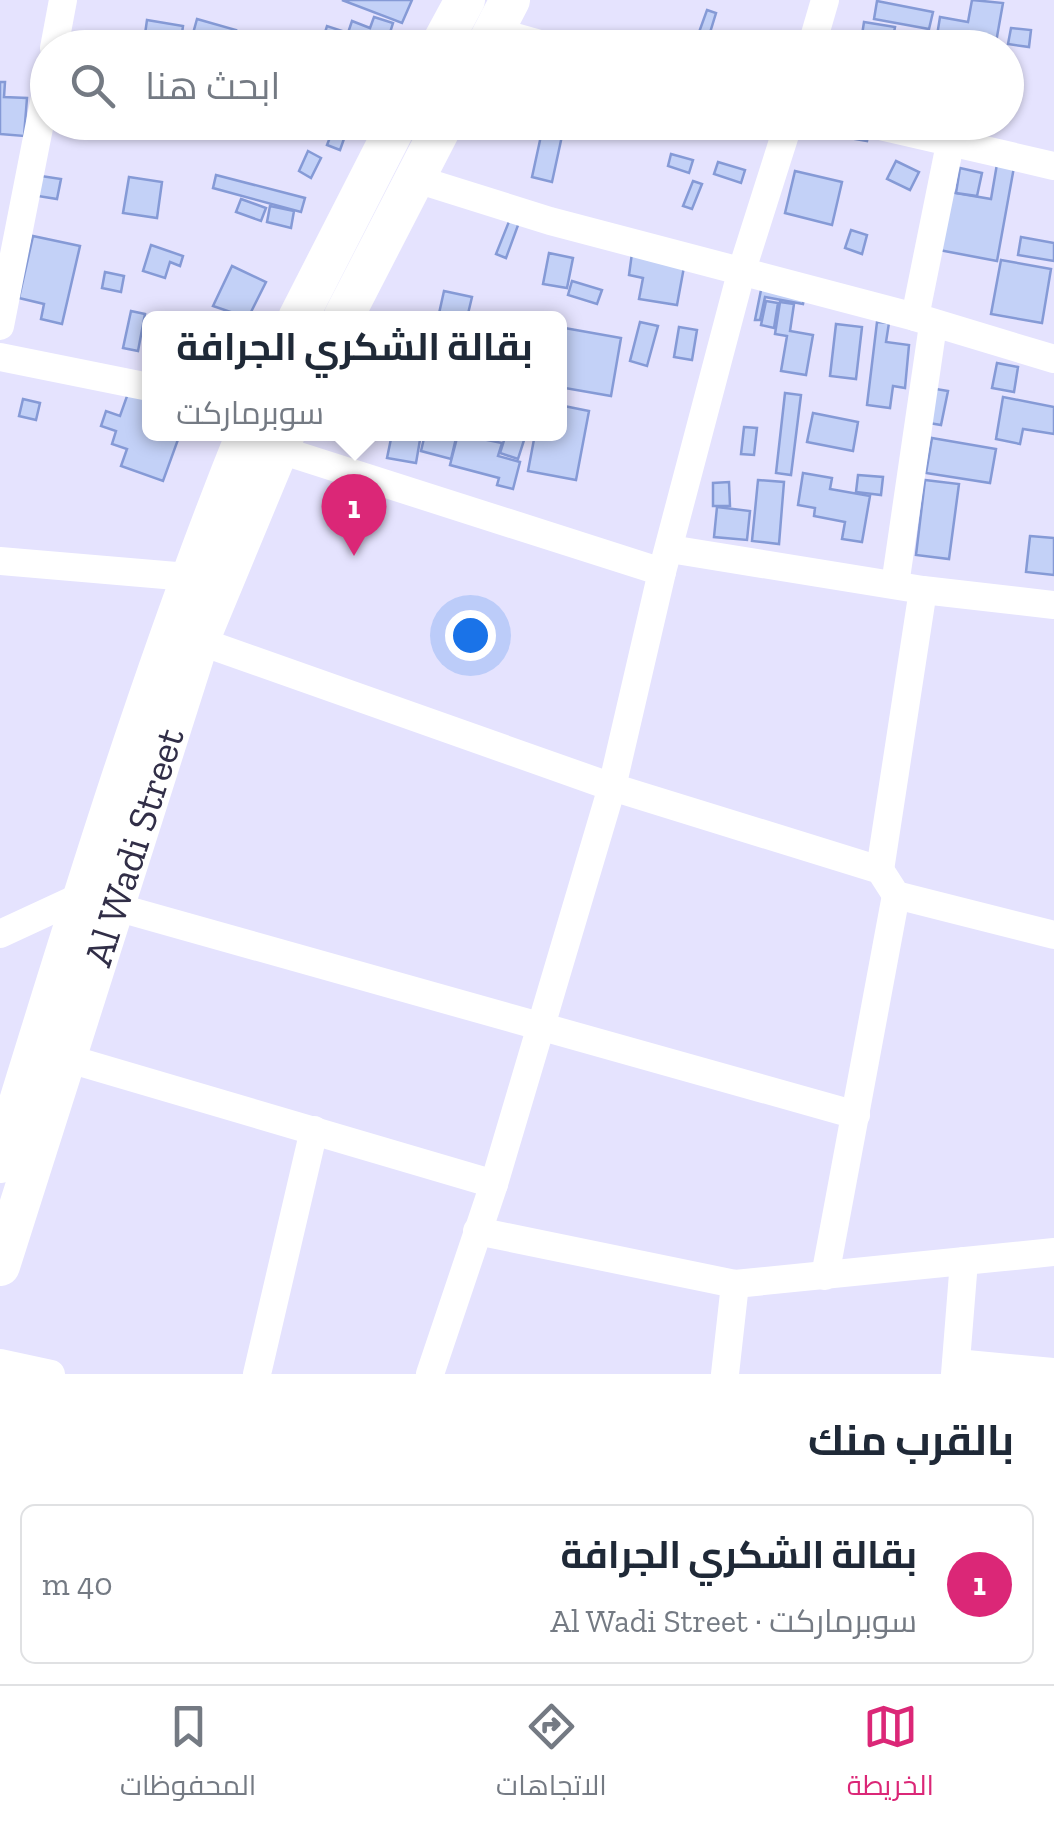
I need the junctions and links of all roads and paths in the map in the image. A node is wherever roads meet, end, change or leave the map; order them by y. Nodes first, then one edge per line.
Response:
1 (63, 0) edge
2 (465, 0) edge
3 (825, 0) edge
4 (57, 30) edge
5 (449, 30) edge
6 (816, 30) edge
7 (37, 140) edge
8 (389, 140) edge
9 (434, 140) edge
10 (783, 140) edge
11 (934, 140) edge
12 (950, 144) junction
13 (1054, 166) edge
14 (414, 178) junction
15 (741, 273) junction
16 (302, 311) edge
17 (346, 311) edge
18 (924, 321) junction
19 (0, 326) edge
20 (0, 357) edge
21 (1054, 359) edge
22 (142, 386) edge
23 (269, 441) edge
24 (269, 441) edge
25 (277, 441) edge
26 (666, 560) junction
27 (0, 561) edge
28 (188, 577) junction
29 (909, 588) junction
30 (1054, 605) edge
31 (199, 641) junction
32 (612, 787) junction
33 (880, 870) junction
34 (896, 895) junction
35 (99, 902) junction
36 (0, 934) edge
37 (1054, 936) edge
38 (542, 1027) junction
39 (66, 1058) junction
40 (856, 1115) junction
41 (314, 1130) junction
42 (0, 1163) edge
43 (494, 1184) junction
44 (477, 1231) junction
45 (1054, 1252) edge
46 (964, 1261) junction
47 (0, 1266) edge
48 (825, 1276) junction
49 (735, 1284) junction
50 (0, 1362) edge
51 (956, 1368) edge
52 (1054, 1372) edge
53 (51, 1374) edge
54 (257, 1374) edge
55 (430, 1374) edge
56 (726, 1374) edge

1 - 4 street
2 - 5 main road
3 - 6 street
7 - 19 street
8 - 16 main road
9 - 14 main road
10 - 15 street
11 - 12 street
12 - 13 street
12 - 18 street
14 - 15 street
14 - 17 main road
15 - 18 street
15 - 26 street
18 - 21 street
18 - 29 street
20 - 22 street
23 - 28 main road, Al Wadi Street
24 - 31 main road, Al Wadi Street
25 - 26 street
26 - 29 street
26 - 32 street
27 - 28 street
28 - 35 main road, Al Wadi Street
29 - 30 street
29 - 33 street
31 - 32 street
31 - 35 main road, Al Wadi Street
32 - 33 street
32 - 38 street
33 - 34 street
34 - 37 street
34 - 40 street
35 - 36 street
35 - 38 street
35 - 39 main road, Al Wadi Street
35 - 42 main road, Al Wadi Street
38 - 40 street
38 - 43 street
39 - 41 street
39 - 47 main road, Al Wadi Street
40 - 48 street
41 - 43 street
41 - 54 street
43 - 44 street
44 - 49 street
44 - 55 street
45 - 46 street
46 - 48 street
46 - 51 street
48 - 49 street
49 - 56 street
50 - 53 street
51 - 52 street

